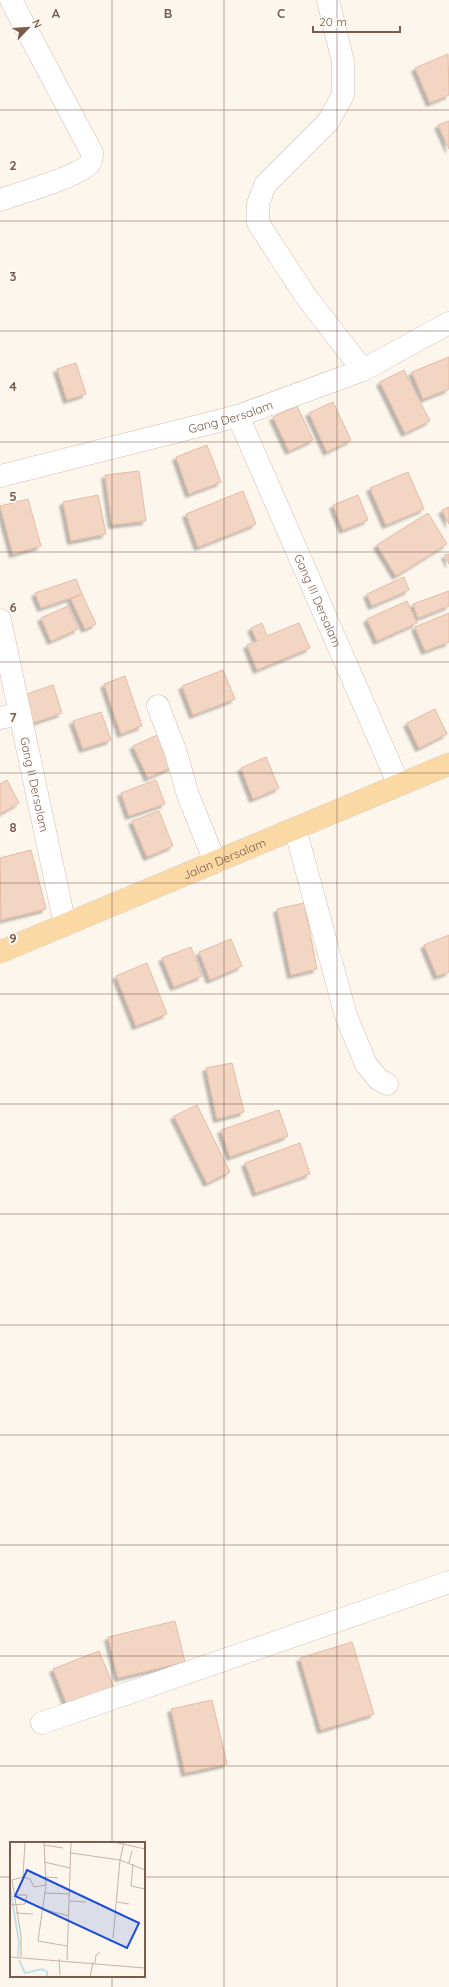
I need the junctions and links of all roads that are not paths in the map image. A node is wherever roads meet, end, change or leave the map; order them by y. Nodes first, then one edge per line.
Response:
1 (11, 0) edge
2 (328, 0) edge
3 (0, 200) edge
4 (449, 323) edge
5 (363, 370) junction
6 (238, 416) junction
7 (0, 476) edge
8 (0, 620) edge
9 (158, 706) dead end
10 (10, 716) edge
11 (449, 764) edge
12 (400, 785) junction
13 (295, 828) junction
14 (215, 862) junction
15 (65, 925) junction
16 (0, 952) edge
17 (387, 1084) dead end
18 (449, 1582) edge
19 (42, 1723) dead end

1 - 3 street
2 - 5 street
4 - 5 street, Gang Dersalam
5 - 6 street, Gang Dersalam
6 - 7 street, Gang Dersalam
6 - 12 street, Gang III Dersalam
8 - 10 street, Gang II Dersalam
9 - 14 street
10 - 15 street, Gang II Dersalam
11 - 12 main road, Jalan Dersalam
12 - 13 main road, Jalan Dersalam
13 - 14 main road, Jalan Dersalam
13 - 17 street
14 - 15 main road, Jalan Dersalam
15 - 16 main road, Jalan Dersalam
18 - 19 street

